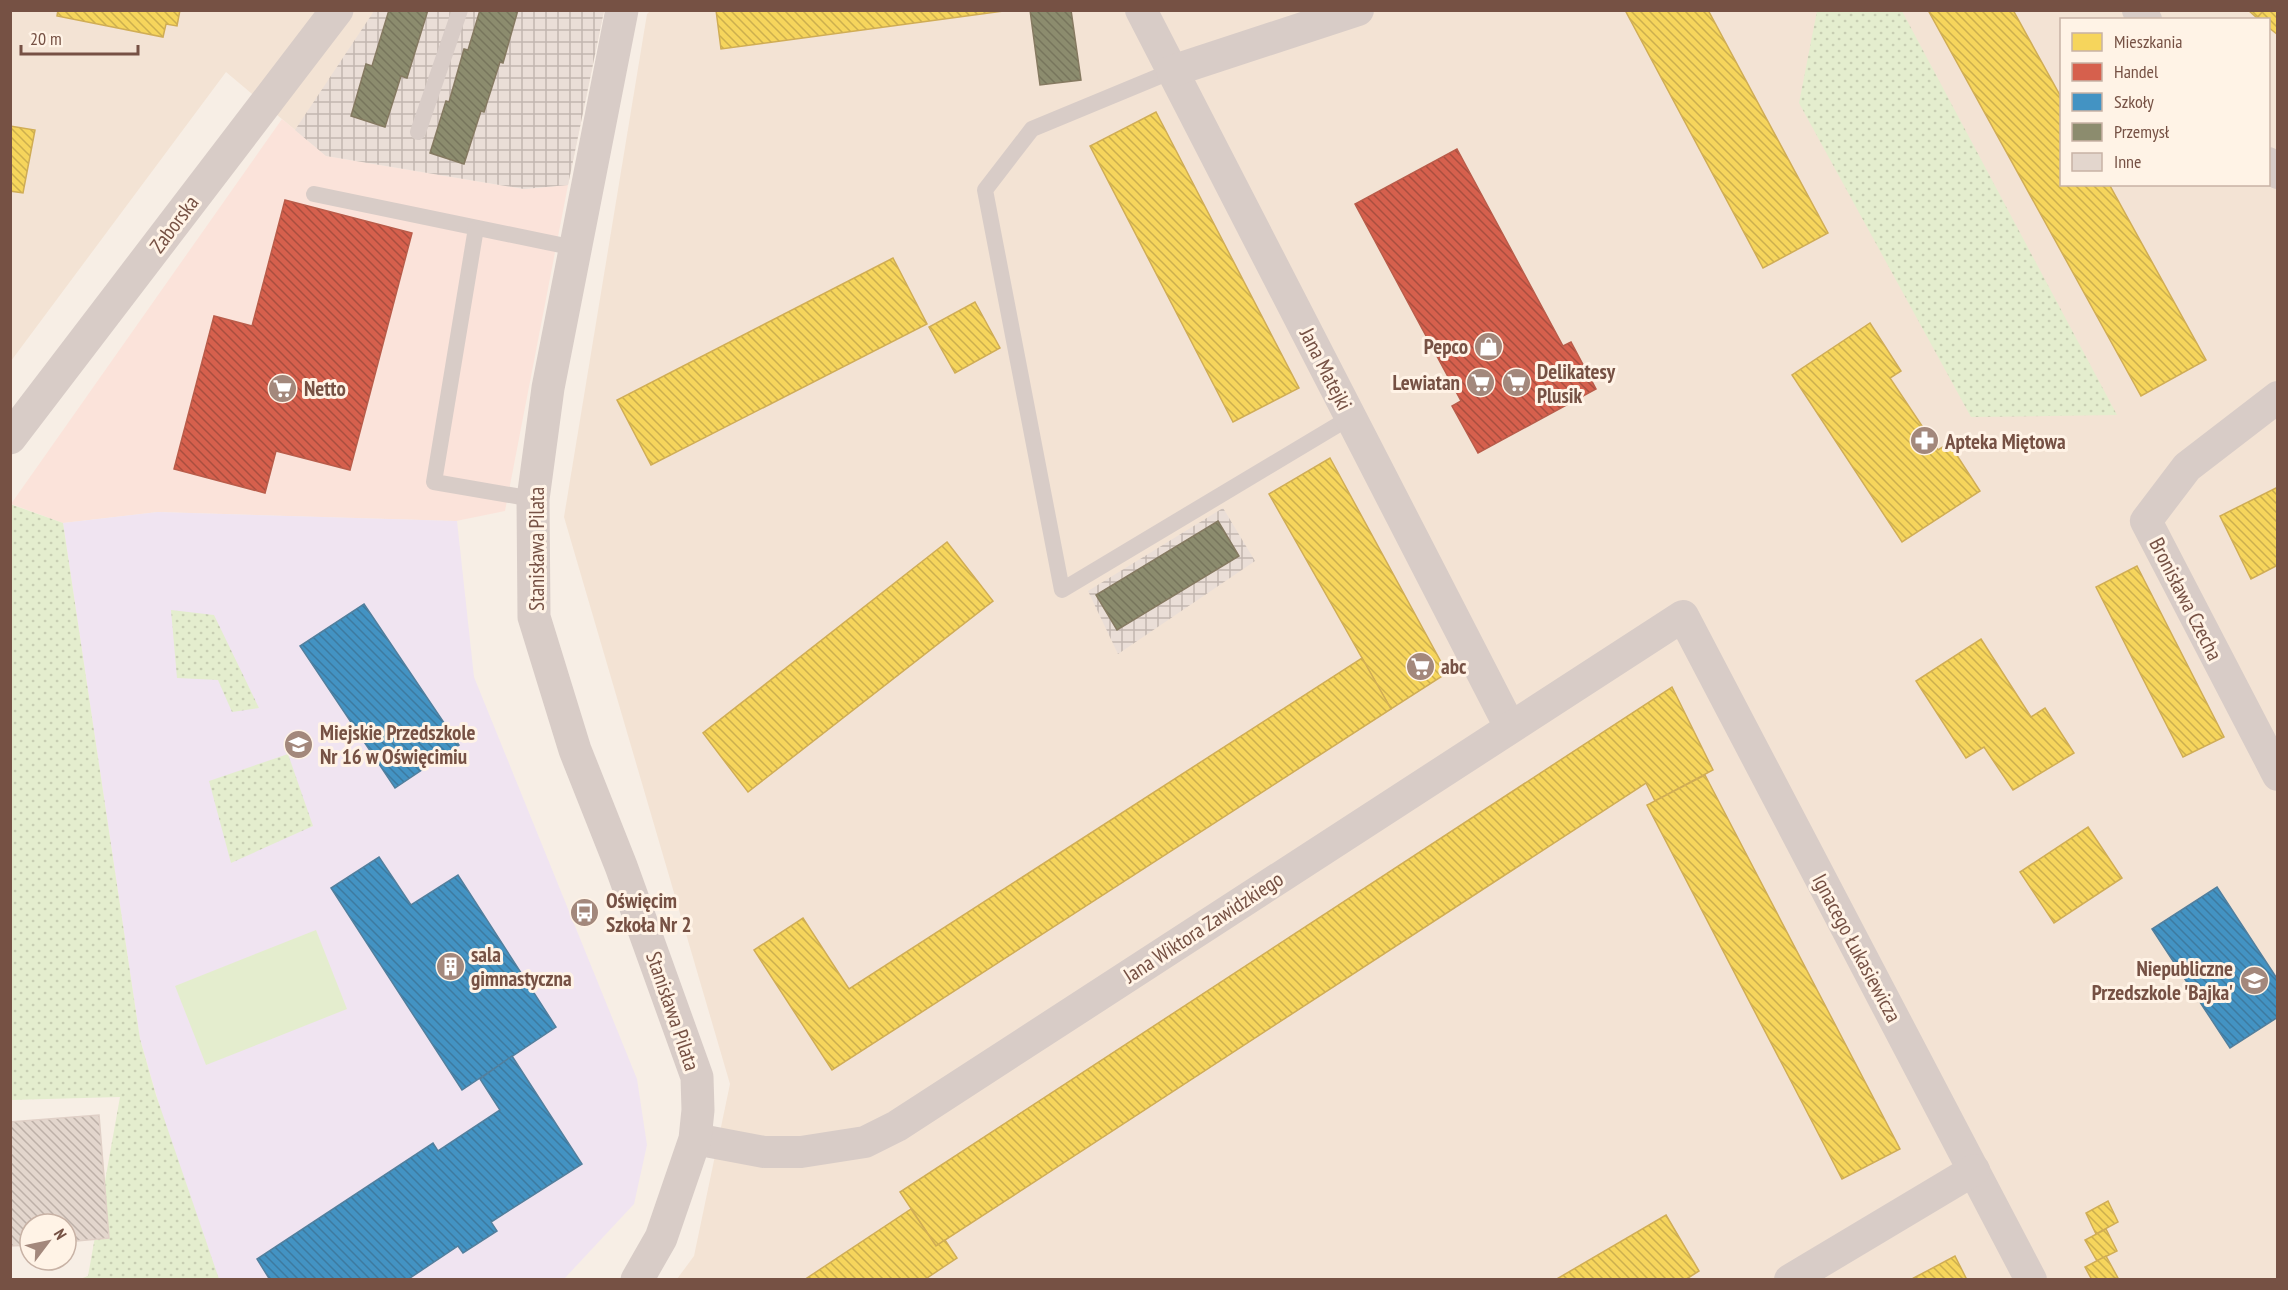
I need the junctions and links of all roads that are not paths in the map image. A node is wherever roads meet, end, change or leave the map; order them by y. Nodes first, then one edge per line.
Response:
1 (337, 10) edge
2 (460, 10) edge
3 (622, 10) edge
4 (1141, 10) edge
5 (1359, 10) edge
6 (1172, 71) junction
7 (418, 132) dead end
8 (314, 194) dead end
9 (476, 228) junction
10 (575, 249) junction
11 (2277, 397) edge
12 (1351, 417) junction
13 (10, 438) edge
14 (533, 499) junction
15 (1683, 616) joint
16 (1510, 728) junction
17 (2277, 775) edge
18 (695, 1139) junction
19 (1974, 1170) junction
20 (637, 1280) edge
21 (1790, 1280) edge
22 (2031, 1280) edge

1 - 13 street, Zaborska
2 - 7 lane
3 - 10 street, Stanisława Pilata
4 - 6 street, Jana Matejki
5 - 6 street
6 - 12 street, Jana Matejki
6 - 12 lane
8 - 9 lane
9 - 10 lane
9 - 14 lane
10 - 14 street, Stanisława Pilata
11 - 17 street, Bronisława Czecha
12 - 16 street, Jana Matejki
14 - 18 street, Stanisława Pilata
15 - 16 street, Jana Wiktora Zawidzkiego
15 - 19 street, Ignacego Łukasiewicza
16 - 18 street, Jana Wiktora Zawidzkiego
18 - 20 street, Stanisława Pilata
19 - 21 street
19 - 22 street, Ignacego Łukasiewicza

